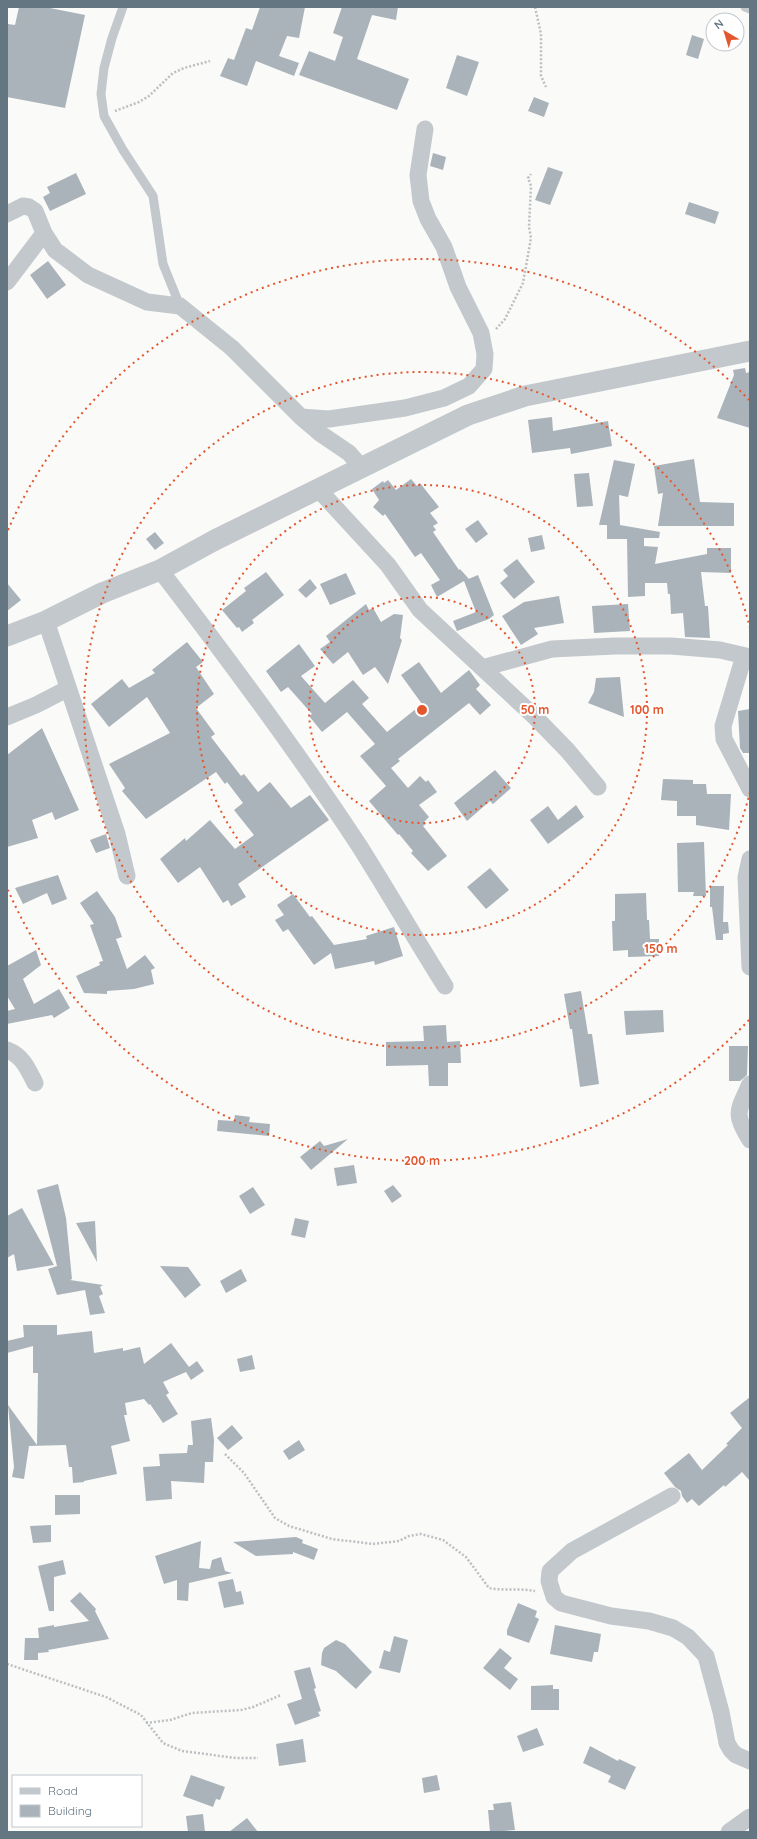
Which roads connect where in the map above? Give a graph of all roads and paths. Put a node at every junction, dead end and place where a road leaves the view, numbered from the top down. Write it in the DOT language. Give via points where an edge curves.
graph roads {
  1 [pos="123,7"];
  2 [pos="534,7"];
  3 [pos="745,7"];
  4 [pos="750,9"];
  5 [pos="210,61"];
  6 [pos="546,87"];
  7 [pos="104,116"];
  8 [pos="425,130"];
  9 [pos="531,174"];
  10 [pos="7,214"];
  11 [pos="44,233"];
  12 [pos="7,282"];
  13 [pos="180,306"];
  14 [pos="484,342"];
  15 [pos="750,351"];
  16 [pos="301,417"];
  17 [pos="362,468"];
  18 [pos="319,490"];
  19 [pos="160,570"];
  20 [pos="46,621"];
  21 [pos="7,636"];
  22 [pos="747,656"];
  23 [pos="482,668"];
  24 [pos="67,689"];
  25 [pos="7,717"];
  26 [pos="598,787"];
  27 [pos="750,789"];
  28 [pos="750,859"];
  29 [pos="127,876"];
  30 [pos="750,967"];
  31 [pos="445,986"];
  32 [pos="7,1050"];
  33 [pos="35,1083"];
  34 [pos="750,1084"];
  35 [pos="750,1140"];
  36 [pos="225,1454"];
  37 [pos="672,1496"];
  38 [pos="553,1594"];
  39 [pos="7,1664"];
  40 [pos="281,1696"];
  41 [pos="146,1723"];
  42 [pos="258,1758"];
  43 [pos="750,1761"];
  44 [pos="750,1817"];
  45 [pos="728,1832"];
  1 -- 7 [label="lane" via="104,68 101,94"];
  2 -- 6 [label="path" via="541,34 541,76"];
  3 -- 4 [label="lane"];
  5 -- 7 [label="path" via="174,73 149,96"];
  7 -- 13 [label="lane" via="153,196 162,264"];
  8 -- 14 [label="street" via="418,175 421,201 444,247 458,287"];
  9 -- 14 [label="path" via="528,178 531,186 531,238 523,283 505,319"];
  10 -- 11 [label="street" via="22,206 29,207 35,211"];
  11 -- 12 [label="street"];
  11 -- 13 [label="street" via="55,250 88,275 147,302"];
  13 -- 16 [label="street" via="232,348"];
  14 -- 16 [label="street" via="485,363 478,379 444,398 405,408 360,415 329,419"];
  15 -- 17 [label="street" via="525,396 468,414"];
  16 -- 17 [label="street" via="349,453"];
  17 -- 18 [label="street"];
  18 -- 19 [label="street" via="215,540"];
  18 -- 23 [label="street" via="388,566 420,610"];
  19 -- 20 [label="street" via="102,593"];
  19 -- 31 [label="street" via="227,657 304,765 360,848"];
  20 -- 21 [label="street"];
  20 -- 24 [label="street"];
  22 -- 23 [label="street" via="720,650 672,646 615,646 552,649"];
  22 -- 27 [label="street" via="723,726 724,739"];
  23 -- 26 [label="street" via="534,716"];
  24 -- 25 [label="street"];
  24 -- 29 [label="street" via="117,834"];
  28 -- 30 [label="street" via="746,877"];
  32 -- 33 [label="street" via="26,1064"];
  34 -- 35 [label="street" via="738,1112 739,1121"];
  36 -- 38 [label="path" via="244,1473 275,1518 289,1526 332,1539 373,1544 400,1541 421,1534 443,1540 466,1557 489,1588 500,1591 527,1589"];
  37 -- 38 [label="street" via="572,1551 550,1571 549,1581"];
  38 -- 43 [label="street" via="561,1603 611,1616 649,1621 673,1628 688,1637 706,1656 730,1750"];
  39 -- 41 [label="path" via="106,1697 140,1716"];
  40 -- 41 [label="path" via="241,1710 192,1713 170,1720"];
  41 -- 42 [label="path" via="163,1743 182,1751 236,1758"];
  44 -- 45 [label="street"];
}
